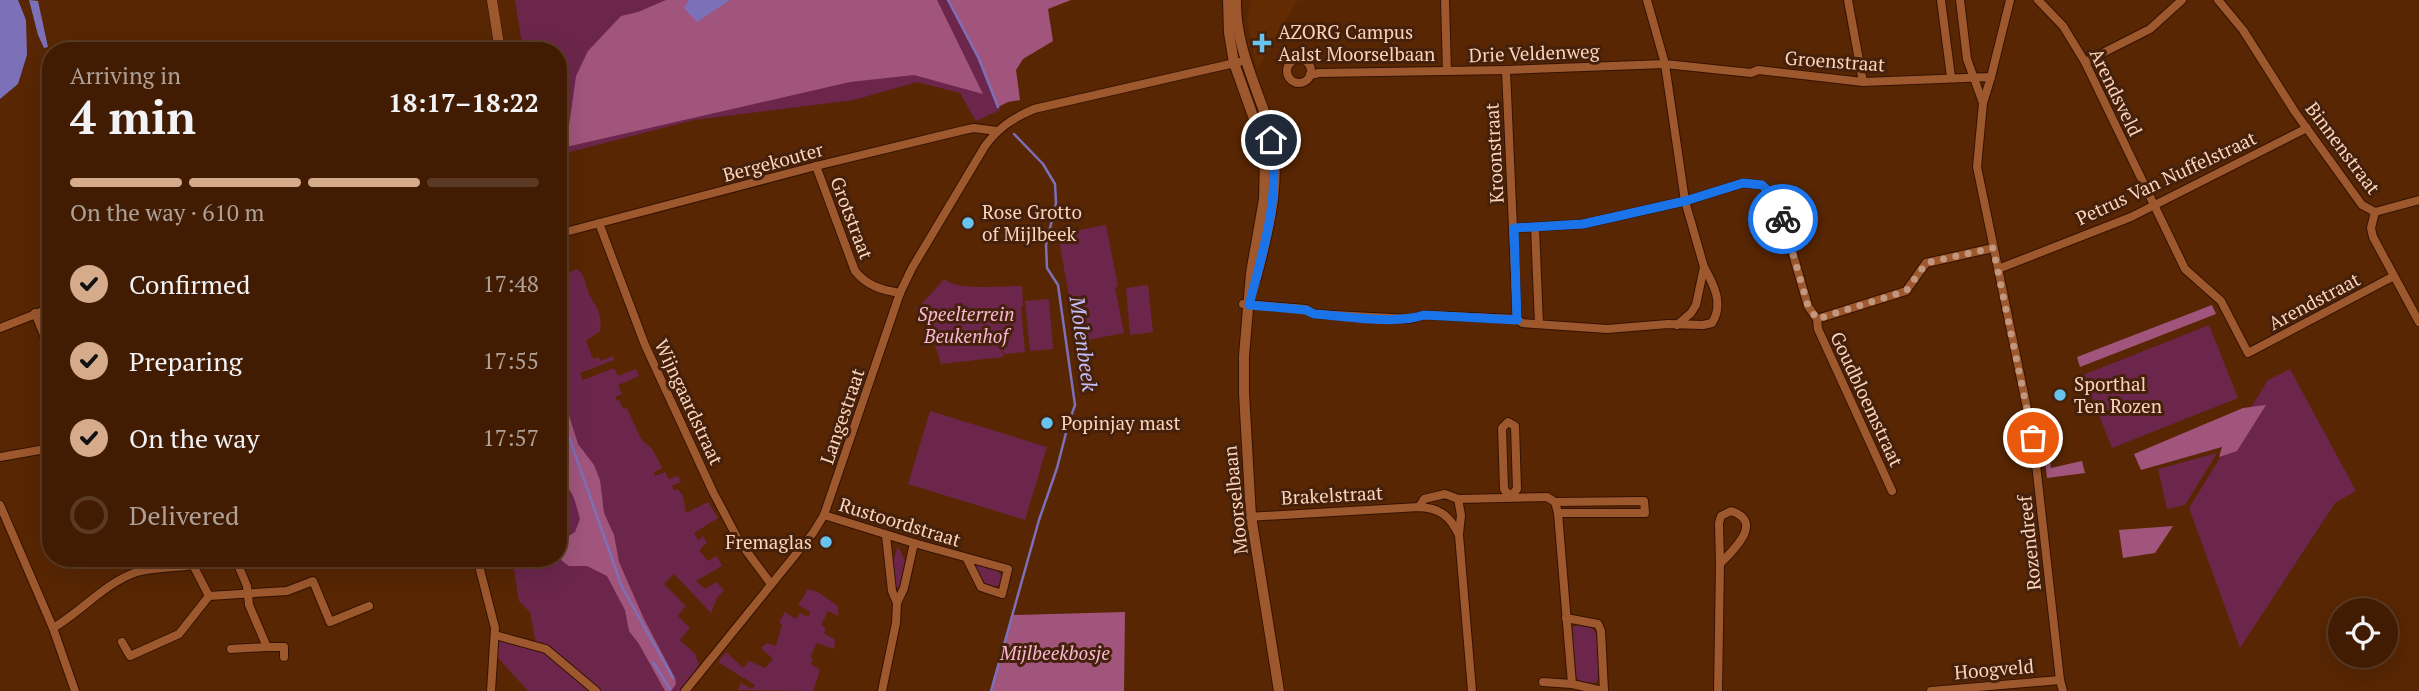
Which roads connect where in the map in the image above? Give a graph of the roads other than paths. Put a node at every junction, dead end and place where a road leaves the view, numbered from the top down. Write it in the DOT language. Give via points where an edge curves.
graph roads {
  1 [pos="492,0"];
  2 [pos="1228,0"];
  3 [pos="1236,0"];
  4 [pos="1444,0"];
  5 [pos="1647,0"];
  6 [pos="1848,0"];
  7 [pos="1941,0"];
  8 [pos="1959,0"];
  9 [pos="2010,0"];
  10 [pos="2038,0"];
  11 [pos="2182,0"];
  12 [pos="2218,0"];
  13 [pos="499,42"];
  14 [pos="1240,62"];
  15 [pos="2085,62"];
  16 [pos="1665,64"];
  17 [pos="1506,70"];
  18 [pos="1447,71"];
  19 [pos="1313,72"];
  20 [pos="1972,77"];
  21 [pos="1991,77"];
  22 [pos="1951,78"];
  23 [pos="1863,82"];
  24 [pos="1983,103"];
  25 [pos="2307,128"];
  26 [pos="997,131"];
  27 [pos="816,166"];
  28 [pos="2419,200"];
  29 [pos="1685,201"];
  30 [pos="2155,205"];
  31 [pos="2375,212"];
  32 [pos="599,223"];
  33 [pos="1535,227"];
  34 [pos="1514,228"];
  35 [pos="567,232"];
  36 [pos="1993,248"];
  37 [pos="1704,267"];
  38 [pos="1998,269"];
  39 [pos="2394,276"];
  40 [pos="900,293"];
  41 [pos="1246,304"];
  42 [pos="42,311"];
  43 [pos="35,313"];
  44 [pos="1817,319"];
  45 [pos="1517,320"];
  46 [pos="2419,322"];
  47 [pos="1539,324"];
  48 [pos="1677,325"];
  49 [pos="0,328"];
  50 [pos="42,330"];
  51 [pos="2248,354"];
  52 [pos="42,450"];
  53 [pos="0,457"];
  54 [pos="1892,491"];
  55 [pos="1510,497"];
  56 [pos="1458,499"];
  57 [pos="1555,502"];
  58 [pos="0,505"];
  59 [pos="1419,507"];
  60 [pos="1558,513"];
  61 [pos="824,514"];
  62 [pos="1249,517"];
  63 [pos="886,535"];
  64 [pos="1459,535"];
  65 [pos="914,544"];
  66 [pos="967,559"];
  67 [pos="1720,564"];
  68 [pos="164,567"];
  69 [pos="195,567"];
  70 [pos="238,567"];
  71 [pos="479,567"];
  72 [pos="771,584"];
  73 [pos="248,593"];
  74 [pos="209,596"];
  75 [pos="897,603"];
  76 [pos="369,606"];
  77 [pos="1566,618"];
  78 [pos="53,628"];
  79 [pos="495,635"];
  80 [pos="122,642"];
  81 [pos="267,647"];
  82 [pos="231,649"];
  83 [pos="284,657"];
  84 [pos="2060,680"];
  85 [pos="1543,682"];
  86 [pos="1572,684"];
  87 [pos="75,691"];
  88 [pos="491,691"];
  89 [pos="596,691"];
  90 [pos="685,691"];
  91 [pos="882,691"];
  92 [pos="1279,691"];
  93 [pos="1472,691"];
  94 [pos="1603,691"];
  95 [pos="1718,691"];
  96 [pos="1931,691"];
  97 [pos="2063,691"];
  1 -- 13 [label="street"];
  2 -- 14 [label="main road, Moorselbaan" via="1229,33"];
  3 -- 14 [label="main road, Moorselbaan"];
  4 -- 18 [label="street"];
  5 -- 16 [label="street"];
  6 -- 23 [label="street"];
  7 -- 22 [label="street"];
  8 -- 20 [label="street, Rozendreef"];
  9 -- 21 [label="street"];
  10 -- 15 [label="street, Arendsveld" via="2063,26"];
  11 -- 15 [label="street" via="2150,29"];
  12 -- 25 [label="street, Binnenstraat"];
  14 -- 26 [label="street" via="1034,110"];
  14 -- 41 [label="main road, Moorselbaan" via="1265,159 1264,199"];
  15 -- 30 [label="street, Arendsveld"];
  16 -- 17 [label="street, Drie Veldenweg"];
  16 -- 23 [label="street, Groenstraat"];
  16 -- 29 [label="street"];
  17 -- 18 [label="street, Drie Veldenweg"];
  17 -- 34 [label="street, Kroonstraat"];
  18 -- 19 [label="street, Drie Veldenweg"];
  20 -- 21 [label="street, Groenstraat"];
  20 -- 22 [label="street, Groenstraat"];
  20 -- 24 [label="street, Rozendreef"];
  21 -- 24 [label="street, Rozendreef"];
  22 -- 23 [label="street, Groenstraat"];
  24 -- 36 [label="street, Rozendreef" via="1977,167"];
  25 -- 30 [label="street, Petrus Van Nuffelstraat"];
  25 -- 31 [label="street, Binnenstraat" via="2362,205"];
  26 -- 27 [label="street, Bergekouter" via="974,128"];
  26 -- 40 [label="street, Langestraat"];
  27 -- 32 [label="street, Bergekouter"];
  27 -- 40 [label="street, Grotstraat" via="855,271 863,281"];
  28 -- 31 [label="street"];
  29 -- 33 [label="street, Goudbloemstraat" via="1583,224"];
  29 -- 37 [label="street"];
  29 -- 44 [label="street, Goudbloemstraat" via="1743,183 1762,185 1777,199 1808,306"];
  30 -- 38 [label="street, Petrus Van Nuffelstraat"];
  30 -- 51 [label="street, Arendsveld" via="2185,270 2221,300"];
  31 -- 39 [label="street, Binnenstraat" via="2373,237"];
  32 -- 35 [label="street, Bergekouter"];
  32 -- 72 [label="street, Wijngaardstraat" via="645,345 713,492 739,541"];
  33 -- 34 [label="street, Goudbloemstraat"];
  33 -- 47 [label="street"];
  34 -- 45 [label="street, Kroonstraat"];
  36 -- 38 [label="street, Rozendreef"];
  36 -- 44 [label="street, Goudbloemstraat" via="1926,263 1906,291"];
  37 -- 48 [label="street" via="1696,305"];
  37 -- 48 [label="street" via="1718,300 1715,318 1703,325"];
  38 -- 84 [label="street, Rozendreef" via="2033,438"];
  39 -- 46 [label="street, Binnenstraat"];
  39 -- 51 [label="street, Arendstraat"];
  40 -- 61 [label="street, Langestraat"];
  41 -- 45 [label="street" via="1314,314"];
  41 -- 62 [label="main road, Moorselbaan"];
  42 -- 43 [label="street"];
  43 -- 49 [label="street"];
  43 -- 50 [label="street"];
  44 -- 54 [label="street, Goudbloemstraat"];
  45 -- 47 [label="street"];
  47 -- 48 [label="street" via="1607,329"];
  52 -- 53 [label="street"];
  55 -- 55 [label="street" via="1517,489 1515,426 1508,422 1502,428 1504,489"];
  55 -- 56 [label="street, Brakelstraat"];
  55 -- 57 [label="street, Brakelstraat" via="1547,497"];
  56 -- 59 [label="street, Brakelstraat" via="1433,495"];
  56 -- 64 [label="street"];
  57 -- 60 [label="street"];
  57 -- 60 [label="street, Brakelstraat" via="1644,501 1645,513"];
  58 -- 78 [label="street"];
  59 -- 62 [label="street, Brakelstraat"];
  59 -- 64 [label="street, Brakelstraat" via="1446,514"];
  60 -- 77 [label="street"];
  61 -- 63 [label="street, Rustoordstraat"];
  61 -- 72 [label="street, Langestraat"];
  62 -- 92 [label="main road, Moorselbaan"];
  63 -- 65 [label="street, Rustoordstraat"];
  63 -- 75 [label="street" via="891,591"];
  64 -- 93 [label="street"];
  65 -- 66 [label="street, Rustoordstraat"];
  65 -- 75 [label="street"];
  66 -- 66 [label="street, Rustoordstraat" via="1008,569 1002,594 981,587"];
  67 -- 67 [label="street" via="1719,523 1721,516 1731,511 1745,522 1743,538"];
  67 -- 95 [label="street"];
  68 -- 78 [label="street" via="136,572"];
  69 -- 74 [label="street"];
  70 -- 73 [label="street"];
  71 -- 79 [label="street"];
  72 -- 90 [label="street, Langestraat"];
  73 -- 74 [label="street"];
  73 -- 76 [label="street" via="287,591 313,581 330,622"];
  73 -- 81 [label="street"];
  74 -- 80 [label="street" via="179,634 130,656"];
  75 -- 91 [label="street"];
  77 -- 86 [label="street"];
  77 -- 94 [label="street" via="1598,624"];
  78 -- 87 [label="street"];
  79 -- 88 [label="street"];
  79 -- 89 [label="street" via="546,649"];
  81 -- 82 [label="street"];
  81 -- 83 [label="street" via="284,647"];
  84 -- 96 [label="street, Hoogveld"];
  84 -- 97 [label="street, Rozendreef"];
  85 -- 86 [label="street"];
  86 -- 94 [label="street"];
}
